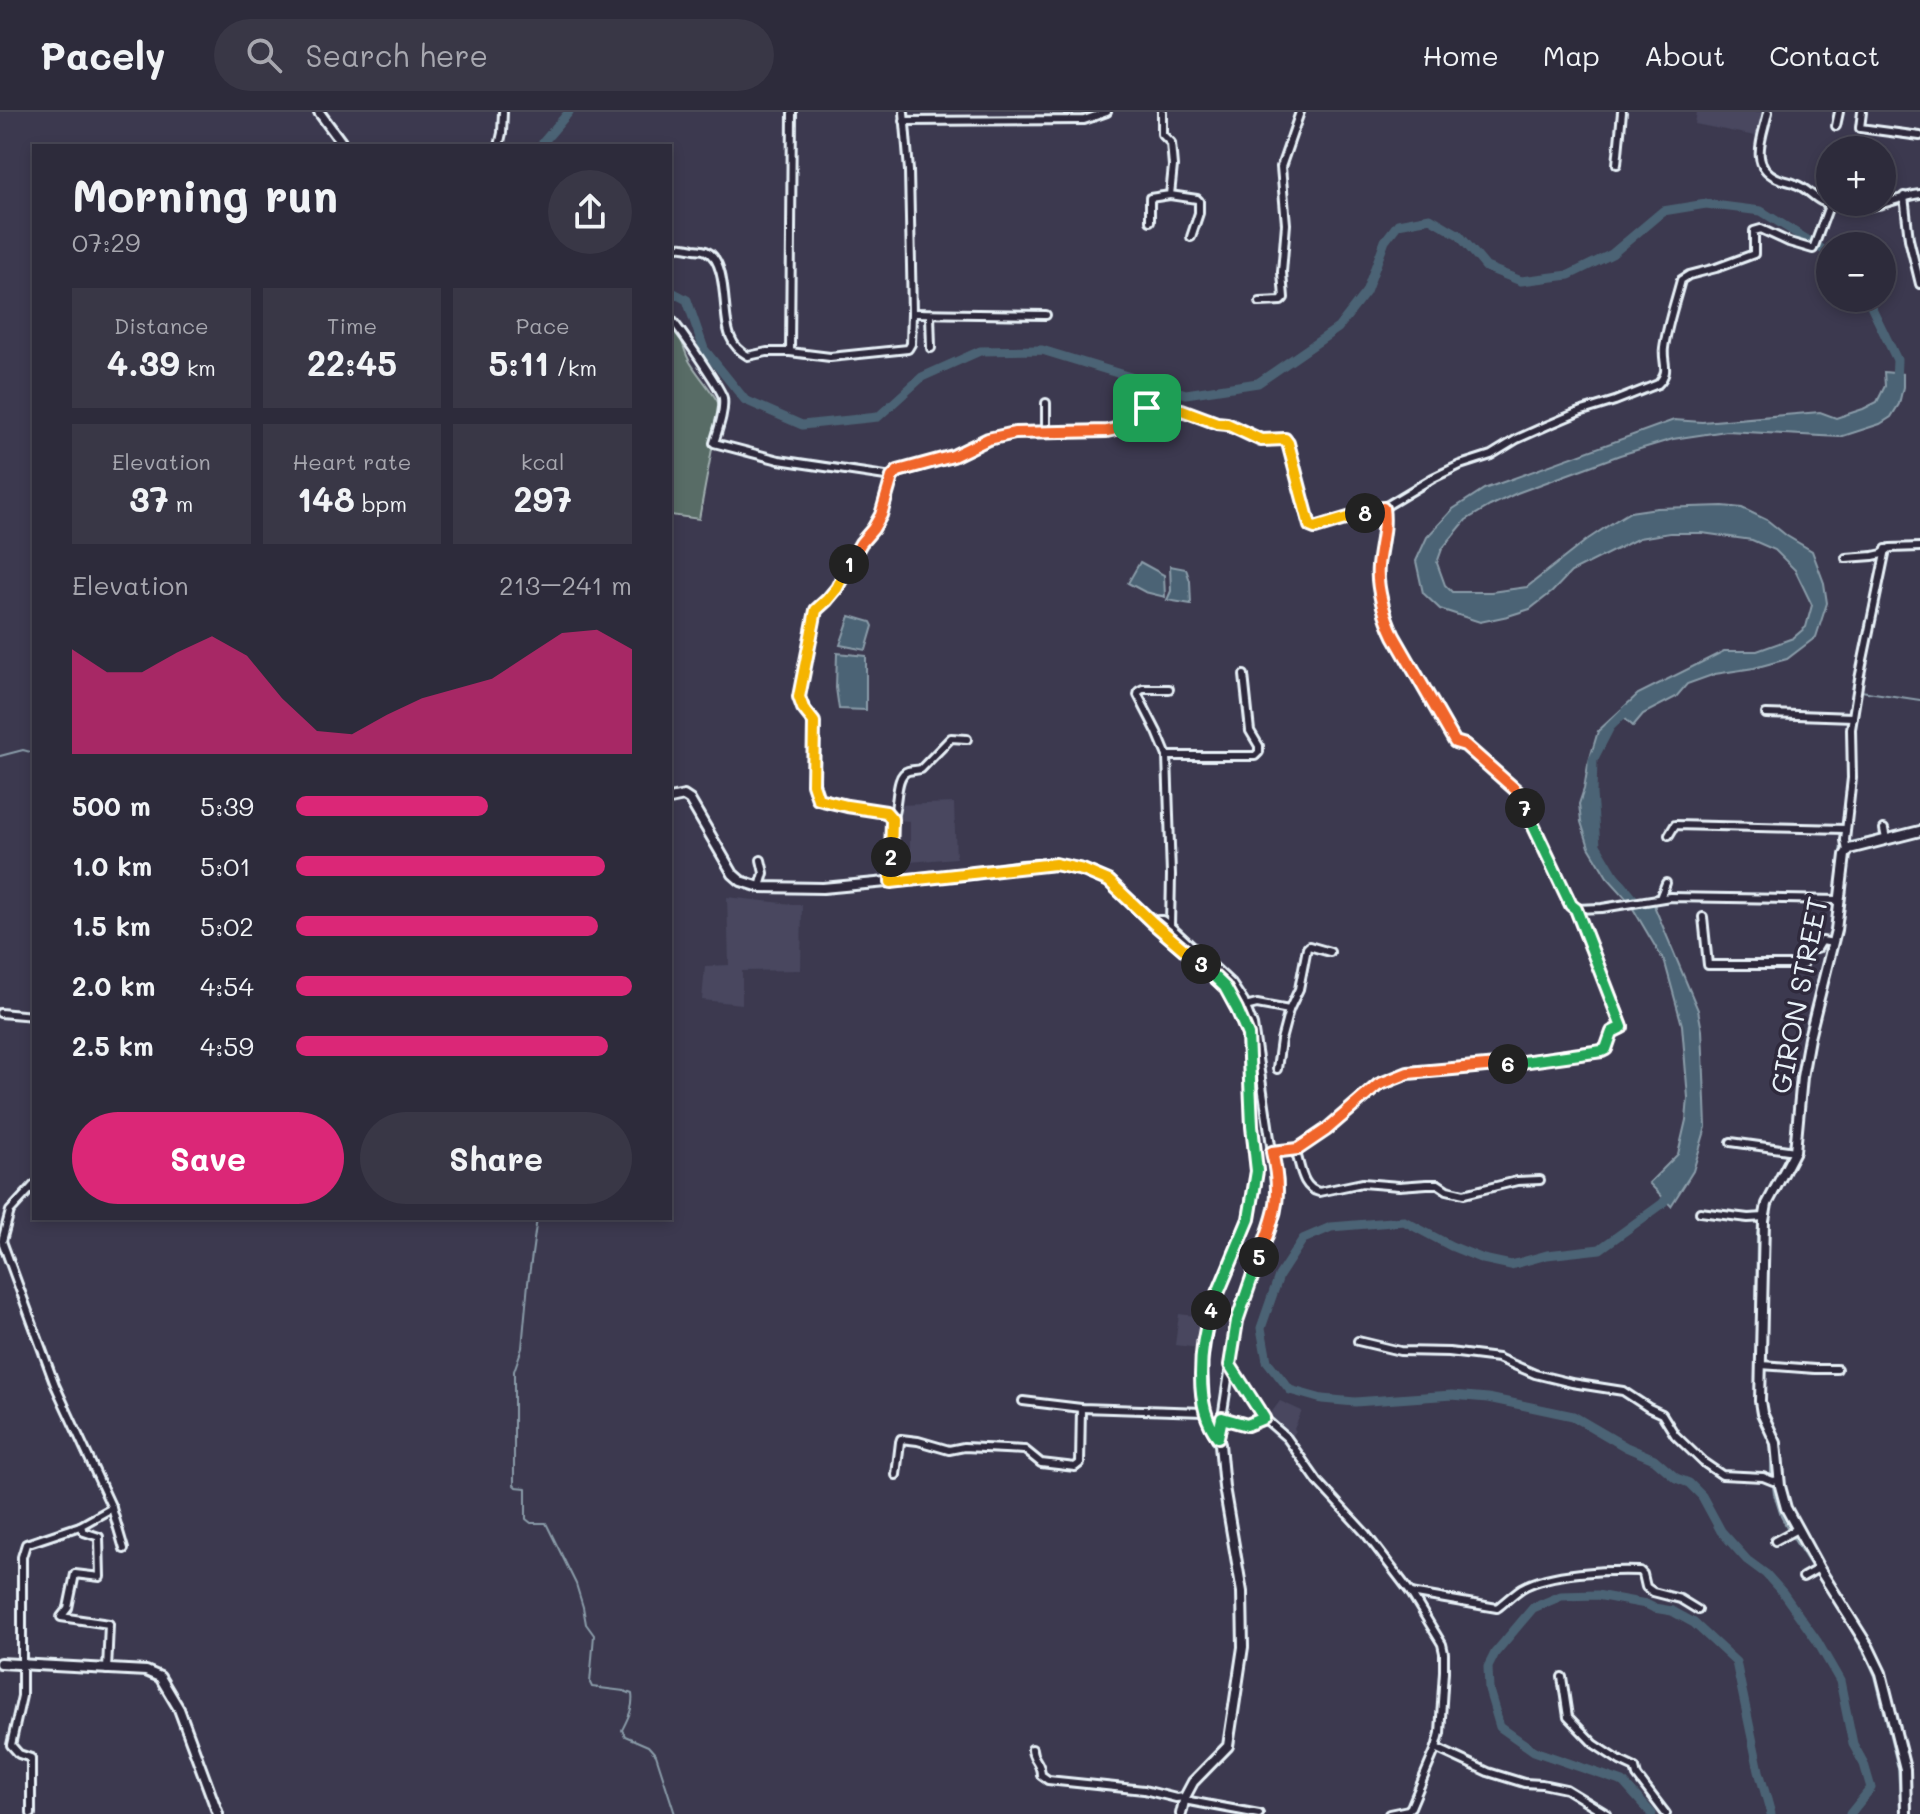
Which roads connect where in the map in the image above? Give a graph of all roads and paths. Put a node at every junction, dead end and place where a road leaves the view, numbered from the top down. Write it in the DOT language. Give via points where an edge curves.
graph roads {
  1 [pos="319,112"];
  2 [pos="503,112"];
  3 [pos="792,112"];
  4 [pos="904,112"];
  5 [pos="1107,112"];
  6 [pos="1162,112"];
  7 [pos="1300,112"];
  8 [pos="1622,112"];
  9 [pos="1768,112"];
  10 [pos="1839,112"];
  11 [pos="1862,112"];
  12 [pos="904,121"];
  13 [pos="1836,126"];
  14 [pos="1920,136"];
  15 [pos="343,144"];
  16 [pos="499,144"];
  17 [pos="1617,164"];
  18 [pos="1920,194"];
  19 [pos="1170,195"];
  20 [pos="1904,196"];
  21 [pos="1816,197"];
  22 [pos="1896,199"];
  23 [pos="1826,216"];
  24 [pos="1150,221"];
  25 [pos="1191,237"];
  26 [pos="672,248"];
  27 [pos="1920,284"];
  28 [pos="1260,302"];
  29 [pos="912,313"];
  30 [pos="930,314"];
  31 [pos="1046,315"];
  32 [pos="672,320"];
  33 [pos="931,348"];
  34 [pos="790,352"];
  35 [pos="1046,403"];
  36 [pos="1046,432"];
  37 [pos="892,477"];
  38 [pos="1383,508"];
  39 [pos="1920,547"];
  40 [pos="1886,549"];
  41 [pos="1846,558"];
  42 [pos="1244,675"];
  43 [pos="1169,689"];
  44 [pos="1766,714"];
  45 [pos="1853,717"];
  46 [pos="967,739"];
  47 [pos="1167,756"];
  48 [pos="672,799"];
  49 [pos="892,819"];
  50 [pos="1846,829"];
  51 [pos="1920,831"];
  52 [pos="1669,835"];
  53 [pos="1846,846"];
  54 [pos="761,860"];
  55 [pos="891,882"];
  56 [pos="1666,883"];
  57 [pos="760,887"];
  58 [pos="1657,898"];
  59 [pos="1837,900"];
  60 [pos="1576,909"];
  61 [pos="1703,917"];
  62 [pos="1153,923"];
  63 [pos="1170,926"];
  64 [pos="1831,942"];
  65 [pos="1330,952"];
  66 [pos="1819,954"];
  67 [pos="1828,957"];
  68 [pos="1242,1008"];
  69 [pos="1289,1010"];
  70 [pos="0,1013"];
  71 [pos="32,1016"];
  72 [pos="1277,1069"];
  73 [pos="1269,1124"];
  74 [pos="1252,1126"];
  75 [pos="1731,1142"];
  76 [pos="1793,1146"];
  77 [pos="1298,1149"];
  78 [pos="1272,1152"];
  79 [pos="1540,1180"];
  80 [pos="32,1187"];
  81 [pos="1700,1212"];
  82 [pos="1762,1217"];
  83 [pos="1358,1341"];
  84 [pos="1230,1365"];
  85 [pos="1761,1365"];
  86 [pos="1837,1369"];
  87 [pos="1023,1401"];
  88 [pos="1081,1408"];
  89 [pos="1204,1412"];
  90 [pos="1222,1418"];
  91 [pos="1264,1418"];
  92 [pos="1218,1437"];
  93 [pos="896,1475"];
  94 [pos="1776,1480"];
  95 [pos="112,1508"];
  96 [pos="80,1526"];
  97 [pos="1796,1535"];
  98 [pos="1775,1541"];
  99 [pos="124,1549"];
  100 [pos="1817,1569"];
  101 [pos="1803,1577"];
  102 [pos="1411,1593"];
  103 [pos="1698,1610"];
  104 [pos="1855,1626"];
  105 [pos="1846,1631"];
  106 [pos="0,1663"];
  107 [pos="23,1665"];
  108 [pos="107,1670"];
  109 [pos="1562,1677"];
  110 [pos="1436,1748"];
  111 [pos="1032,1749"];
  112 [pos="1185,1799"];
  113 [pos="31,1814"];
  114 [pos="218,1814"];
  115 [pos="1181,1814"];
  116 [pos="1259,1814"];
  117 [pos="1389,1814"];
  118 [pos="1607,1814"];
  119 [pos="1666,1814"];
  120 [pos="1906,1814"];
  1 -- 15 [label="street"];
  2 -- 16 [label="street"];
  3 -- 34 [label="street"];
  4 -- 12 [label="street"];
  5 -- 12 [label="street" via="1084,120"];
  6 -- 19 [label="street" via="1162,134 1171,143"];
  7 -- 28 [label="street" via="1281,167 1284,298"];
  8 -- 17 [label="street"];
  9 -- 21 [label="street" via="1758,149 1761,166"];
  10 -- 13 [label="street"];
  11 -- 14 [label="street" via="1860,128"];
  12 -- 29 [label="street"];
  18 -- 20 [label="street"];
  19 -- 24 [label="street" via="1151,196"];
  19 -- 25 [label="street" via="1199,201"];
  20 -- 22 [label="street"];
  20 -- 27 [label="street"];
  23 -- 38 [label="street" via="1813,249 1761,229 1754,231 1754,254 1681,280 1663,353 1666,367 1658,384 1536,430 1433,478"];
  26 -- 34 [label="street" via="707,251 717,263 730,338 739,350 748,356"];
  29 -- 30 [label="street"];
  29 -- 34 [label="street" via="906,350 830,357"];
  30 -- 31 [label="street"];
  30 -- 33 [label="street"];
  32 -- 37 [label="street" via="724,401 714,443 779,460"];
  35 -- 36 [label="street"];
  36 -- 37 [label="street" via="988,439"];
  36 -- 38 [label="street" via="1107,431 1130,424 1147,408 1182,410 1261,440 1285,439 1310,526"];
  37 -- 49 [label="street" via="873,529 837,588 816,610 799,697 814,722 813,784 818,799 886,812"];
  38 -- 60 [label="street" via="1377,571 1394,636 1455,742 1517,791"];
  39 -- 40 [label="street"];
  40 -- 41 [label="street"];
  40 -- 45 [label="street"];
  42 -- 47 [label="street" via="1250,731 1259,752"];
  43 -- 47 [label="street" via="1143,689 1138,695"];
  44 -- 45 [label="street"];
  45 -- 50 [label="street"];
  46 -- 49 [label="street" via="951,738 921,769 903,773"];
  47 -- 63 [label="street"];
  48 -- 57 [label="street" via="690,800 733,874"];
  49 -- 55 [label="street"];
  50 -- 52 [label="street" via="1675,825"];
  50 -- 53 [label="street"];
  51 -- 53 [label="street"];
  53 -- 59 [label="street, GIRON STREET"];
  54 -- 57 [label="street"];
  55 -- 57 [label="street"];
  55 -- 62 [label="street" via="1055,864 1109,881"];
  56 -- 58 [label="street"];
  58 -- 59 [label="street"];
  58 -- 60 [label="street"];
  59 -- 64 [label="street, GIRON STREET"];
  60 -- 77 [label="street" via="1622,1024 1610,1035 1606,1049 1408,1073 1378,1085"];
  61 -- 64 [label="street" via="1708,965 1803,965 1805,949"];
  62 -- 63 [label="street" via="1162,920"];
  62 -- 68 [label="street"];
  63 -- 68 [label="street" via="1232,984"];
  64 -- 67 [label="street, GIRON STREET"];
  65 -- 69 [label="street" via="1307,946"];
  66 -- 67 [label="street"];
  67 -- 76 [label="street, GIRON STREET" via="1805,1037"];
  68 -- 69 [label="street" via="1257,1004"];
  68 -- 73 [label="street" via="1253,1025"];
  68 -- 74 [label="street"];
  69 -- 72 [label="street"];
  70 -- 71 [label="street"];
  73 -- 74 [label="street"];
  73 -- 78 [label="street"];
  74 -- 89 [label="street" via="1257,1171 1253,1200 1208,1322 1202,1362"];
  75 -- 76 [label="street"];
  76 -- 82 [label="street, GIRON STREET"];
  77 -- 78 [label="street"];
  77 -- 79 [label="street" via="1306,1184 1319,1192 1362,1183 1438,1184 1464,1194"];
  78 -- 84 [label="street" via="1278,1181 1276,1212 1237,1321"];
  80 -- 95 [label="street" via="10,1211 2,1241 55,1385"];
  81 -- 82 [label="street"];
  82 -- 85 [label="street, GIRON STREET"];
  83 -- 94 [label="street" via="1400,1351 1498,1358 1535,1374 1623,1391 1662,1414 1675,1435 1722,1475"];
  84 -- 90 [label="street"];
  84 -- 91 [label="street"];
  85 -- 86 [label="street"];
  85 -- 94 [label="street, GIRON STREET" via="1757,1399 1776,1443"];
  87 -- 88 [label="street"];
  88 -- 89 [label="street"];
  88 -- 93 [label="street" via="1080,1463 1075,1467 1041,1463 1025,1450 949,1450 901,1439"];
  89 -- 92 [label="street"];
  90 -- 91 [label="street" via="1247,1425"];
  90 -- 92 [label="street"];
  91 -- 102 [label="street" via="1287,1438"];
  92 -- 112 [label="street" via="1242,1592 1243,1647 1228,1746 1193,1782"];
  94 -- 97 [label="street, GIRON STREET"];
  95 -- 96 [label="street"];
  95 -- 99 [label="street"];
  96 -- 107 [label="street" via="26,1544"];
  96 -- 108 [label="street" via="99,1537 100,1577 75,1574 61,1617 109,1624"];
  97 -- 98 [label="street"];
  97 -- 100 [label="street, GIRON STREET"];
  100 -- 101 [label="street"];
  100 -- 104 [label="street, GIRON STREET"];
  102 -- 103 [label="street" via="1497,1608 1545,1579 1640,1571 1653,1592"];
  102 -- 110 [label="street" via="1444,1653"];
  104 -- 105 [label="street"];
  104 -- 120 [label="street, GIRON STREET" via="1875,1660 1905,1769"];
  106 -- 107 [label="street"];
  107 -- 108 [label="street"];
  107 -- 113 [label="street" via="11,1745 31,1758"];
  108 -- 114 [label="street" via="146,1671 160,1677 179,1709"];
  109 -- 119 [label="street" via="1568,1717 1594,1744 1635,1768"];
  110 -- 117 [label="street" via="1411,1807"];
  110 -- 118 [label="street" via="1488,1772 1566,1789"];
  111 -- 112 [label="street" via="1048,1780"];
  112 -- 115 [label="street"];
  112 -- 116 [label="street"];
}
